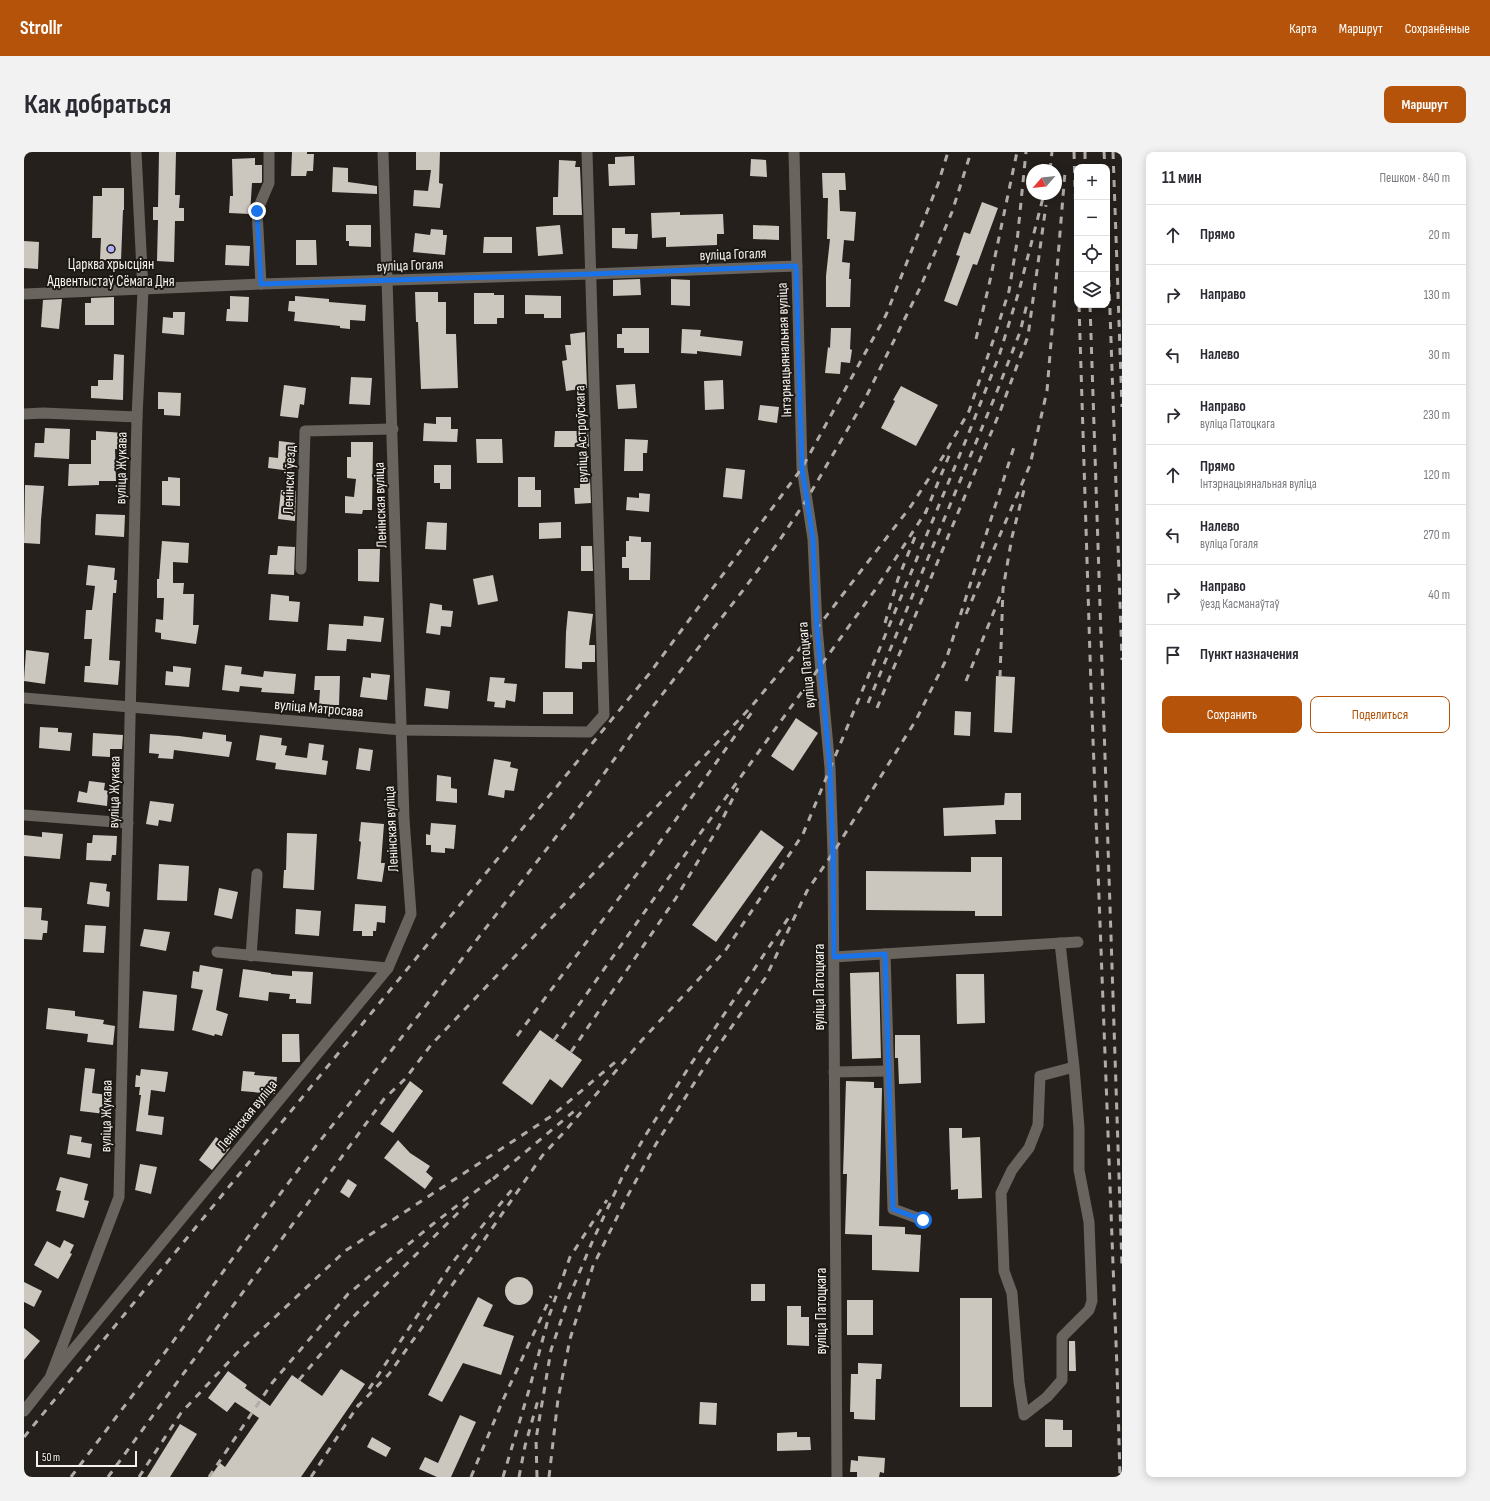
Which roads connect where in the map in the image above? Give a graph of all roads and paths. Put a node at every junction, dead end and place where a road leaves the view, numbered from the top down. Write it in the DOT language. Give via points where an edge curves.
graph roads {
  1 [pos="136,152"];
  2 [pos="269,152"];
  3 [pos="383,152"];
  4 [pos="587,152"];
  5 [pos="794,152"];
  6 [pos="796,266"];
  7 [pos="591,274"];
  8 [pos="387,281"];
  9 [pos="261,284"];
  10 [pos="144,290"];
  11 [pos="24,294"];
  12 [pos="24,414"];
  13 [pos="137,417"];
  14 [pos="393,429"];
  15 [pos="807,499"];
  16 [pos="301,569"];
  17 [pos="24,698"];
  18 [pos="131,708"];
  19 [pos="604,715"];
  20 [pos="402,730"];
  21 [pos="24,815"];
  22 [pos="128,823"];
  23 [pos="257,874"];
  24 [pos="1078,942"];
  25 [pos="1060,943"];
  26 [pos="218,952"];
  27 [pos="885,954"];
  28 [pos="251,956"];
  29 [pos="834,957"];
  30 [pos="388,968"];
  31 [pos="1074,1067"];
  32 [pos="888,1071"];
  33 [pos="834,1072"];
  34 [pos="923,1220"];
  35 [pos="50,1378"];
  36 [pos="24,1411"];
  37 [pos="837,1477"];
  1 -- 10 [label="street, вуліца Жукава"];
  2 -- 9 [label="street" via="269,183 257,211"];
  3 -- 8 [label="street, Ленінская вуліца"];
  4 -- 7 [label="street, вуліца Астроўскага"];
  5 -- 6 [label="street, Інтэрнацыянальная вуліца"];
  6 -- 7 [label="street, вуліца Гогаля"];
  6 -- 15 [label="street, Інтэрнацыянальная вуліца" via="802,468"];
  7 -- 8 [label="street, вуліца Гогаля"];
  7 -- 19 [label="street, вуліца Астроўскага"];
  8 -- 9 [label="street, вуліца Гогаля"];
  8 -- 14 [label="street, Ленінская вуліца"];
  9 -- 10 [label="street, вуліца Гогаля"];
  10 -- 11 [label="street, вуліца Гогаля"];
  10 -- 13 [label="street, вуліца Жукава"];
  12 -- 13 [label="street"];
  13 -- 18 [label="street, вуліца Жукава"];
  14 -- 16 [label="street, Ленінскі ўезд" via="305,431"];
  14 -- 20 [label="street, Ленінская вуліца"];
  15 -- 29 [label="street, вуліца Патоцкага" via="813,539 817,628 830,768"];
  17 -- 18 [label="street, вуліца Матросава"];
  18 -- 20 [label="street, вуліца Матросава"];
  18 -- 22 [label="street, вуліца Жукава"];
  19 -- 20 [label="street, вуліца Матросава" via="589,732"];
  20 -- 30 [label="street, Ленінская вуліца" via="404,819 411,914"];
  21 -- 22 [label="street"];
  22 -- 35 [label="street, вуліца Жукава" via="119,1197"];
  23 -- 28 [label="street"];
  24 -- 25 [label="street"];
  25 -- 27 [label="street"];
  25 -- 31 [label="street"];
  26 -- 28 [label="street"];
  27 -- 29 [label="street"];
  27 -- 32 [label="street"];
  28 -- 30 [label="street"];
  29 -- 33 [label="street, вуліца Патоцкага"];
  30 -- 35 [label="street, Ленінская вуліца"];
  31 -- 31 [label="street" via="1079,1128 1079,1170 1089,1222 1092,1301 1089,1310 1062,1336 1062,1380 1047,1397 1024,1415 1012,1293 1004,1271 1001,1193 1012,1170 1029,1148 1038,1125 1040,1076"];
  32 -- 33 [label="street"];
  32 -- 34 [label="street" via="893,1209"];
  33 -- 37 [label="street, вуліца Патоцкага"];
  35 -- 36 [label="street, вуліца Жукава"];
}
